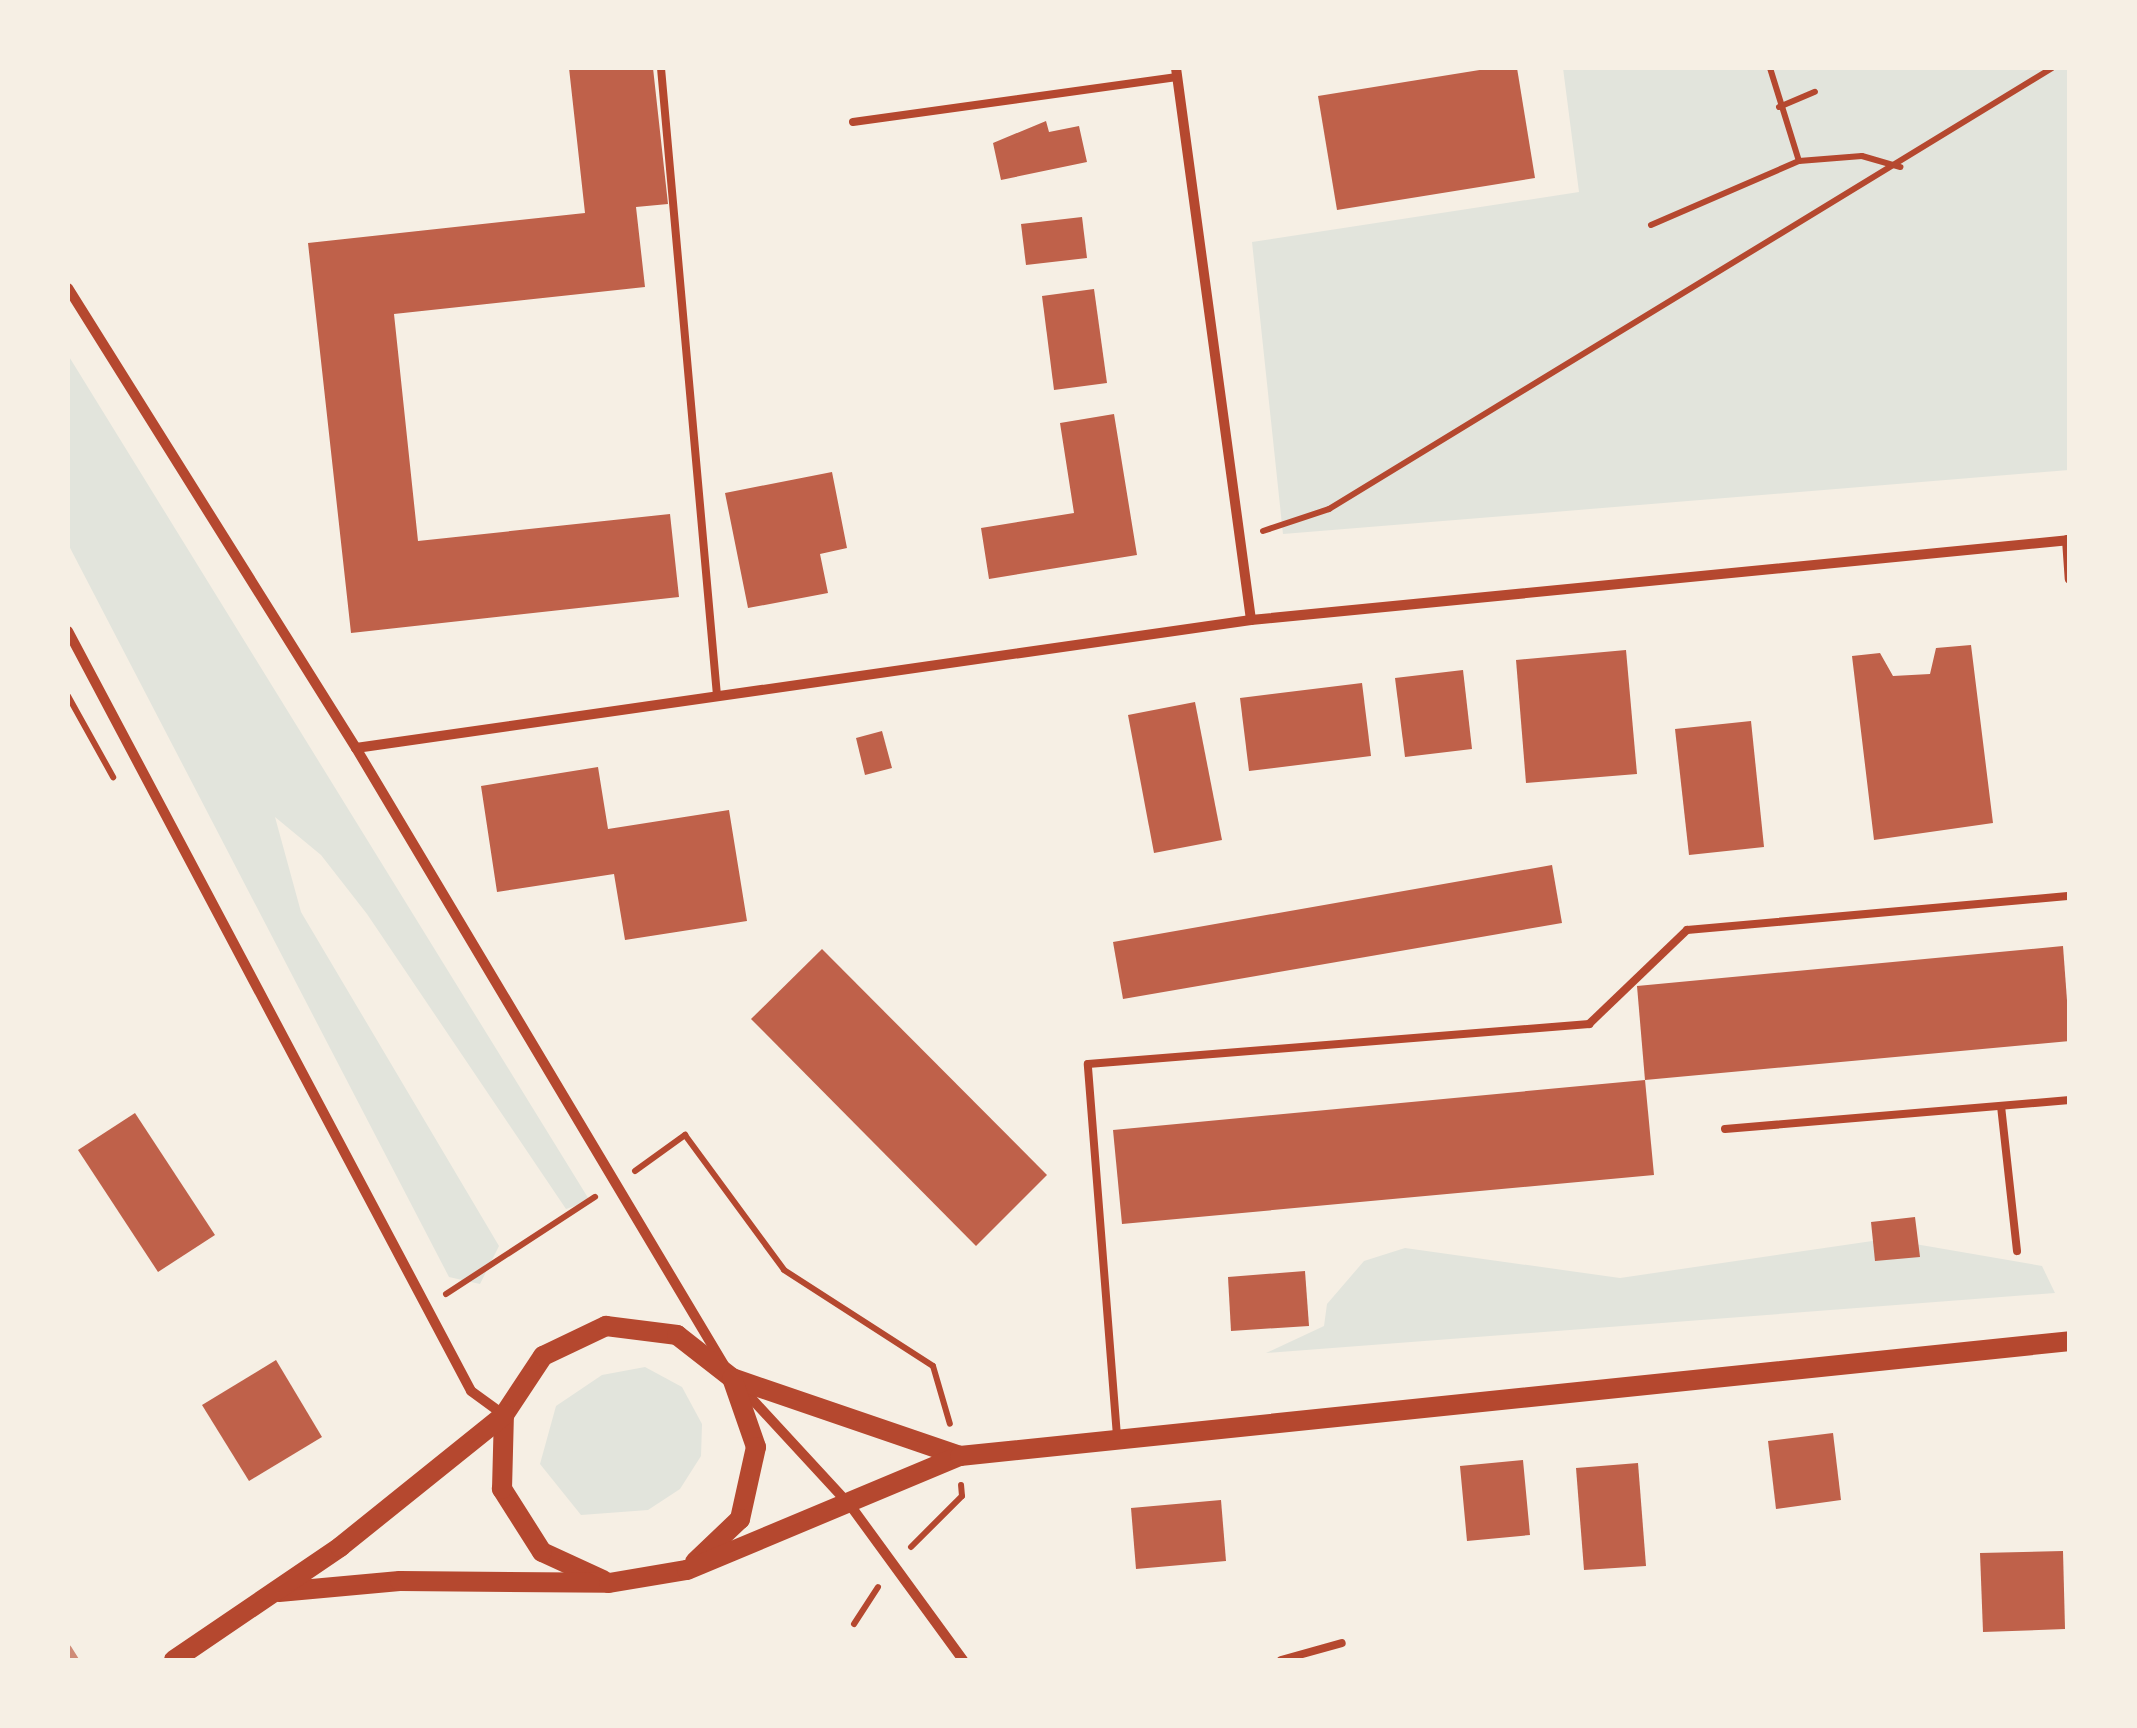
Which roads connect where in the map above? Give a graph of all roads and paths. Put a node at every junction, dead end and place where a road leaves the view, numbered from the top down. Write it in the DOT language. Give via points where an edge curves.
graph roads {
  1 [pos="662,68"];
  2 [pos="1770,68"];
  3 [pos="2052,68"];
  4 [pos="1176,72"];
  5 [pos="1815,92"];
  6 [pos="1779,107"];
  7 [pos="853,122"];
  8 [pos="1799,161"];
  9 [pos="1901,167"];
  10 [pos="1650,224"];
  11 [pos="68,288"];
  12 [pos="2068,540"];
  13 [pos="1241,546"];
  14 [pos="2070,579"];
  15 [pos="1251,620"];
  16 [pos="68,632"];
  17 [pos="717,696"];
  18 [pos="356,748"];
  19 [pos="2070,896"];
  20 [pos="2070,1100"];
  21 [pos="2002,1106"];
  22 [pos="1725,1129"];
  23 [pos="616,1184"];
  24 [pos="2017,1250"];
  25 [pos="427,1306"];
  26 [pos="2070,1340"];
  27 [pos="732,1378"];
  28 [pos="504,1415"];
  29 [pos="1117,1436"];
  30 [pos="960,1456"];
  31 [pos="850,1505"];
  32 [pos="893,1564"];
  33 [pos="687,1570"];
  34 [pos="609,1582"];
  35 [pos="278,1592"];
  36 [pos="854,1624"];
  37 [pos="1342,1643"];
  38 [pos="174,1660"];
  39 [pos="962,1660"];
  40 [pos="1281,1660"];
  1 -- 17 [label="lane"];
  2 -- 6 [label="path"];
  3 -- 9 [label="path"];
  4 -- 7 [label="lane"];
  4 -- 13 [label="street"];
  5 -- 6 [label="path"];
  6 -- 8 [label="path"];
  8 -- 9 [label="path" via="1862,156"];
  8 -- 10 [label="path"];
  9 -- 13 [label="path" via="1329,509 1282,518"];
  11 -- 18 [label="street"];
  12 -- 14 [label="street"];
  12 -- 15 [label="street"];
  13 -- 15 [label="street"];
  15 -- 17 [label="street"];
  16 -- 25 [label="street"];
  17 -- 18 [label="street"];
  18 -- 23 [label="street"];
  19 -- 29 [label="lane" via="1687,930 1588,1024 1088,1064"];
  20 -- 21 [label="lane"];
  21 -- 22 [label="lane"];
  21 -- 24 [label="lane"];
  23 -- 25 [label="path"];
  23 -- 27 [label="street"];
  23 -- 30 [label="path" via="685,1135 784,1270 933,1366"];
  25 -- 28 [label="street" via="472,1391"];
  26 -- 29 [label="main road"];
  27 -- 28 [label="main road" via="676,1334 606,1326 543,1356"];
  27 -- 30 [label="main road"];
  27 -- 31 [label="street"];
  27 -- 33 [label="main road" via="756,1447 740,1519"];
  28 -- 34 [label="main road" via="502,1489 542,1552"];
  28 -- 35 [label="main road"];
  29 -- 30 [label="main road"];
  30 -- 31 [label="main road"];
  30 -- 32 [label="path" via="962,1496"];
  31 -- 32 [label="street"];
  31 -- 33 [label="main road"];
  32 -- 36 [label="path"];
  32 -- 39 [label="street"];
  33 -- 34 [label="main road"];
  34 -- 35 [label="main road" via="400,1581"];
  35 -- 38 [label="main road"];
  37 -- 40 [label="lane"];
}
